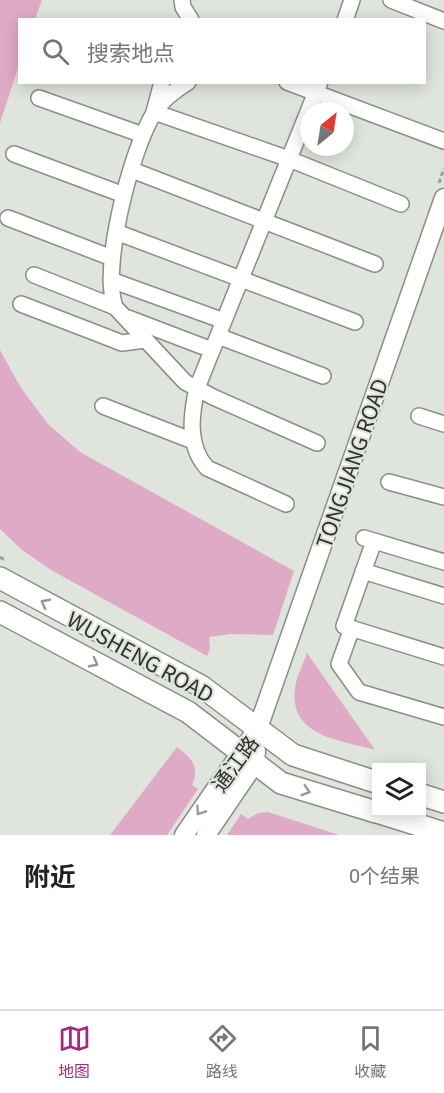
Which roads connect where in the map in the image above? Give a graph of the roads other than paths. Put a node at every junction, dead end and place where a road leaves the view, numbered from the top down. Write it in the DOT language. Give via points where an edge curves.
graph roads {
  1 [pos="352,0"];
  2 [pos="391,0"];
  3 [pos="346,18"];
  4 [pos="444,21"];
  5 [pos="161,84"];
  6 [pos="185,84"];
  7 [pos="297,84"];
  8 [pos="318,88"];
  9 [pos="39,98"];
  10 [pos="154,112"];
  11 [pos="143,135"];
  12 [pos="444,141"];
  13 [pos="14,154"];
  14 [pos="289,159"];
  15 [pos="132,170"];
  16 [pos="124,195"];
  17 [pos="444,198"];
  18 [pos="401,204"];
  19 [pos="8,218"];
  20 [pos="264,221"];
  21 [pos="116,232"];
  22 [pos="112,258"];
  23 [pos="375,264"];
  24 [pos="34,275"];
  25 [pos="241,279"];
  26 [pos="111,280"];
  27 [pos="21,304"];
  28 [pos="119,311"];
  29 [pos="224,321"];
  30 [pos="355,322"];
  31 [pos="145,340"];
  32 [pos="215,343"];
  33 [pos="323,376"];
  34 [pos="197,388"];
  35 [pos="104,406"];
  36 [pos="419,416"];
  37 [pos="444,424"];
  38 [pos="193,441"];
  39 [pos="317,443"];
  40 [pos="389,482"];
  41 [pos="444,497"];
  42 [pos="286,504"];
  43 [pos="444,562"];
  44 [pos="363,571"];
  45 [pos="0,578"];
  46 [pos="444,596"];
  47 [pos="0,612"];
  48 [pos="352,628"];
  49 [pos="444,657"];
  50 [pos="444,717"];
  51 [pos="258,728"];
  52 [pos="248,757"];
  53 [pos="372,781"];
  54 [pos="426,796"];
  55 [pos="444,802"];
  56 [pos="372,810"];
  57 [pos="393,817"];
  58 [pos="444,833"];
  59 [pos="184,835"];
  60 [pos="206,835"];
  1 -- 3 [label="street"];
  2 -- 4 [label="street"];
  5 -- 10 [label="street"];
  6 -- 10 [label="street"];
  7 -- 8 [label="street"];
  8 -- 12 [label="street"];
  8 -- 14 [label="street"];
  9 -- 11 [label="street"];
  10 -- 11 [label="street"];
  10 -- 14 [label="street"];
  11 -- 15 [label="street"];
  13 -- 16 [label="street"];
  14 -- 18 [label="street"];
  14 -- 20 [label="street"];
  15 -- 16 [label="street"];
  15 -- 20 [label="street"];
  16 -- 21 [label="street"];
  17 -- 51 [label="street, TONGJIANG ROAD"];
  19 -- 22 [label="street"];
  20 -- 23 [label="street"];
  20 -- 25 [label="street"];
  21 -- 22 [label="street"];
  21 -- 25 [label="street"];
  22 -- 26 [label="street"];
  24 -- 28 [label="street"];
  25 -- 29 [label="street"];
  25 -- 30 [label="street"];
  26 -- 28 [label="street" via="111,296"];
  26 -- 29 [label="street"];
  27 -- 31 [label="street" via="122,343"];
  28 -- 31 [label="street"];
  28 -- 32 [label="street"];
  29 -- 32 [label="street"];
  31 -- 34 [label="street" via="185,382"];
  32 -- 33 [label="street"];
  32 -- 34 [label="street"];
  34 -- 38 [label="street"];
  34 -- 39 [label="street"];
  35 -- 38 [label="street"];
  36 -- 37 [label="street"];
  38 -- 42 [label="street" via="207,468"];
  40 -- 41 [label="street"];
  43 -- 44 [label="street" via="369,540"];
  44 -- 46 [label="street"];
  44 -- 48 [label="street" via="344,626"];
  51 -- 45 [label="main road, WUSHENG ROAD, one-way" via="201,686"];
  47 -- 52 [label="main road, WUSHENG ROAD, one-way" via="188,712"];
  48 -- 49 [label="street"];
  48 -- 50 [label="street" via="339,664 359,692"];
  51 -- 52 [label="street, 通江路"];
  51 -- 53 [label="main road, WUSHENG ROAD" via="293,755"];
  52 -- 56 [label="main road, WUSHENG ROAD, one-way" via="281,783"];
  52 -- 59 [label="street, 通江路, one-way"];
  52 -- 60 [label="street, 通江路"];
  54 -- 55 [label="main road"];
  57 -- 58 [label="main road, WUSHENG ROAD"];
}
